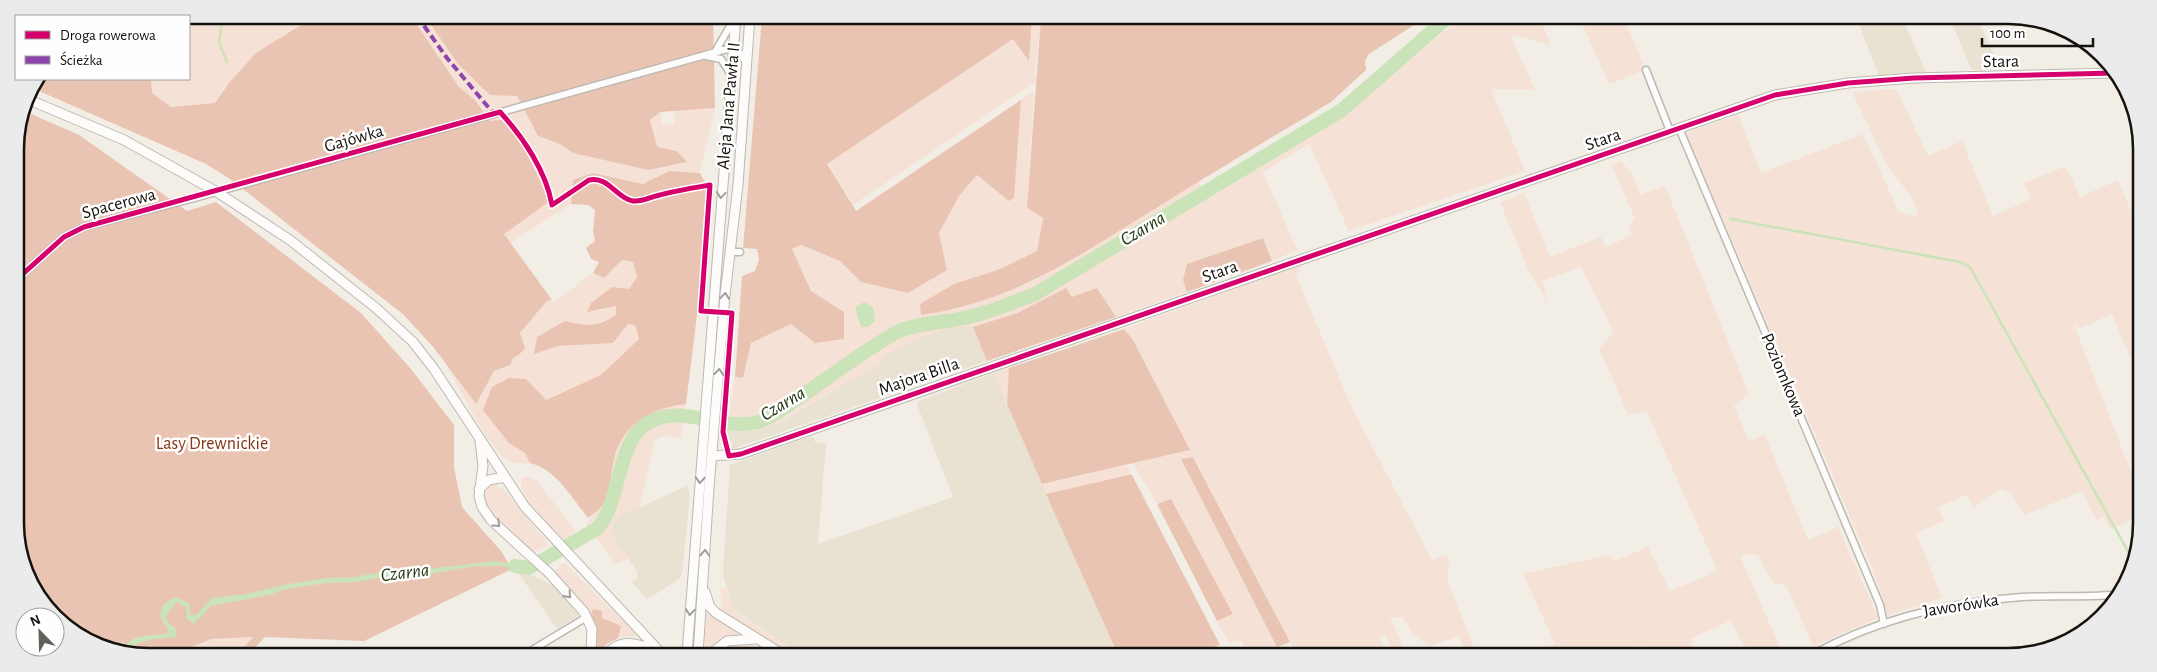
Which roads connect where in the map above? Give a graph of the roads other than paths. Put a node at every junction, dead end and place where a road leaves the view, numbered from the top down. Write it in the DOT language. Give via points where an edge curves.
graph roads {
  1 [pos="732,24"];
  2 [pos="736,24"];
  3 [pos="749,24"];
  4 [pos="734,49"];
  5 [pos="716,52"];
  6 [pos="705,55"];
  7 [pos="746,67"];
  8 [pos="1646,70"];
  9 [pos="2107,73"];
  10 [pos="732,77"];
  11 [pos="33,102"];
  12 [pos="1675,129"];
  13 [pos="217,192"];
  14 [pos="730,252"];
  15 [pos="740,252"];
  16 [pos="24,273"];
  17 [pos="1118,323"];
  18 [pos="480,437"];
  19 [pos="712,456"];
  20 [pos="505,477"];
  21 [pos="479,489"];
  22 [pos="703,584"];
  23 [pos="2110,595"];
  24 [pos="587,617"];
  25 [pos="1884,624"];
  26 [pos="755,640"];
  27 [pos="535,648"];
  28 [pos="591,648"];
  29 [pos="616,648"];
  30 [pos="646,648"];
  31 [pos="655,648"];
  32 [pos="687,648"];
  33 [pos="698,648"];
  34 [pos="718,648"];
  35 [pos="770,648"];
  36 [pos="1828,648"];
  1 -- 5 [label="street"];
  2 -- 4 [label="main road, Aleja Jana Pawła II"];
  3 -- 7 [label="main road, Aleja Jana Pawła II"];
  4 -- 5 [label="street, Gajówka"];
  4 -- 7 [label="street" via="742,56"];
  4 -- 10 [label="main road, Aleja Jana Pawła II"];
  5 -- 6 [label="street, Gajówka"];
  6 -- 10 [label="street" via="725,62"];
  6 -- 13 [label="street, Gajówka"];
  7 -- 14 [label="main road, Aleja Jana Pawła II"];
  8 -- 12 [label="street, Poziomkowa"];
  9 -- 12 [label="main road, Stara" via="1914,78 1839,84 1775,95"];
  10 -- 32 [label="main road, Aleja Jana Pawła II, one-way"];
  11 -- 13 [label="main road" via="124,140"];
  12 -- 17 [label="main road, Stara"];
  12 -- 25 [label="street, Poziomkowa" via="1880,605"];
  13 -- 16 [label="street, Spacerowa" via="84,227 64,237"];
  13 -- 18 [label="main road" via="335,274 403,333 434,369"];
  14 -- 15 [label="street"];
  19 -- 14 [label="main road, Aleja Jana Pawła II, one-way"];
  17 -- 19 [label="main road, Majora Billa" via="741,454"];
  18 -- 20 [label="main road"];
  18 -- 21 [label="main road" via="483,466"];
  22 -- 19 [label="main road, Aleja Jana Pawła II, one-way"];
  20 -- 21 [label="main road" via="489,480"];
  20 -- 31 [label="main road" via="551,537"];
  21 -- 24 [label="main road, one-way" via="479,500 486,513 549,573"];
  22 -- 26 [label="main road" via="710,607"];
  22 -- 33 [label="main road, Aleja Jana Pawła II"];
  23 -- 25 [label="street, Jaworówka" via="1987,601 1924,612"];
  24 -- 27 [label="street"];
  24 -- 28 [label="main road" via="592,629"];
  25 -- 36 [label="street, Jaworówka"];
  26 -- 34 [label="main road" via="727,641"];
  26 -- 35 [label="main road"];
  29 -- 30 [label="main road" via="633,643"];
}
